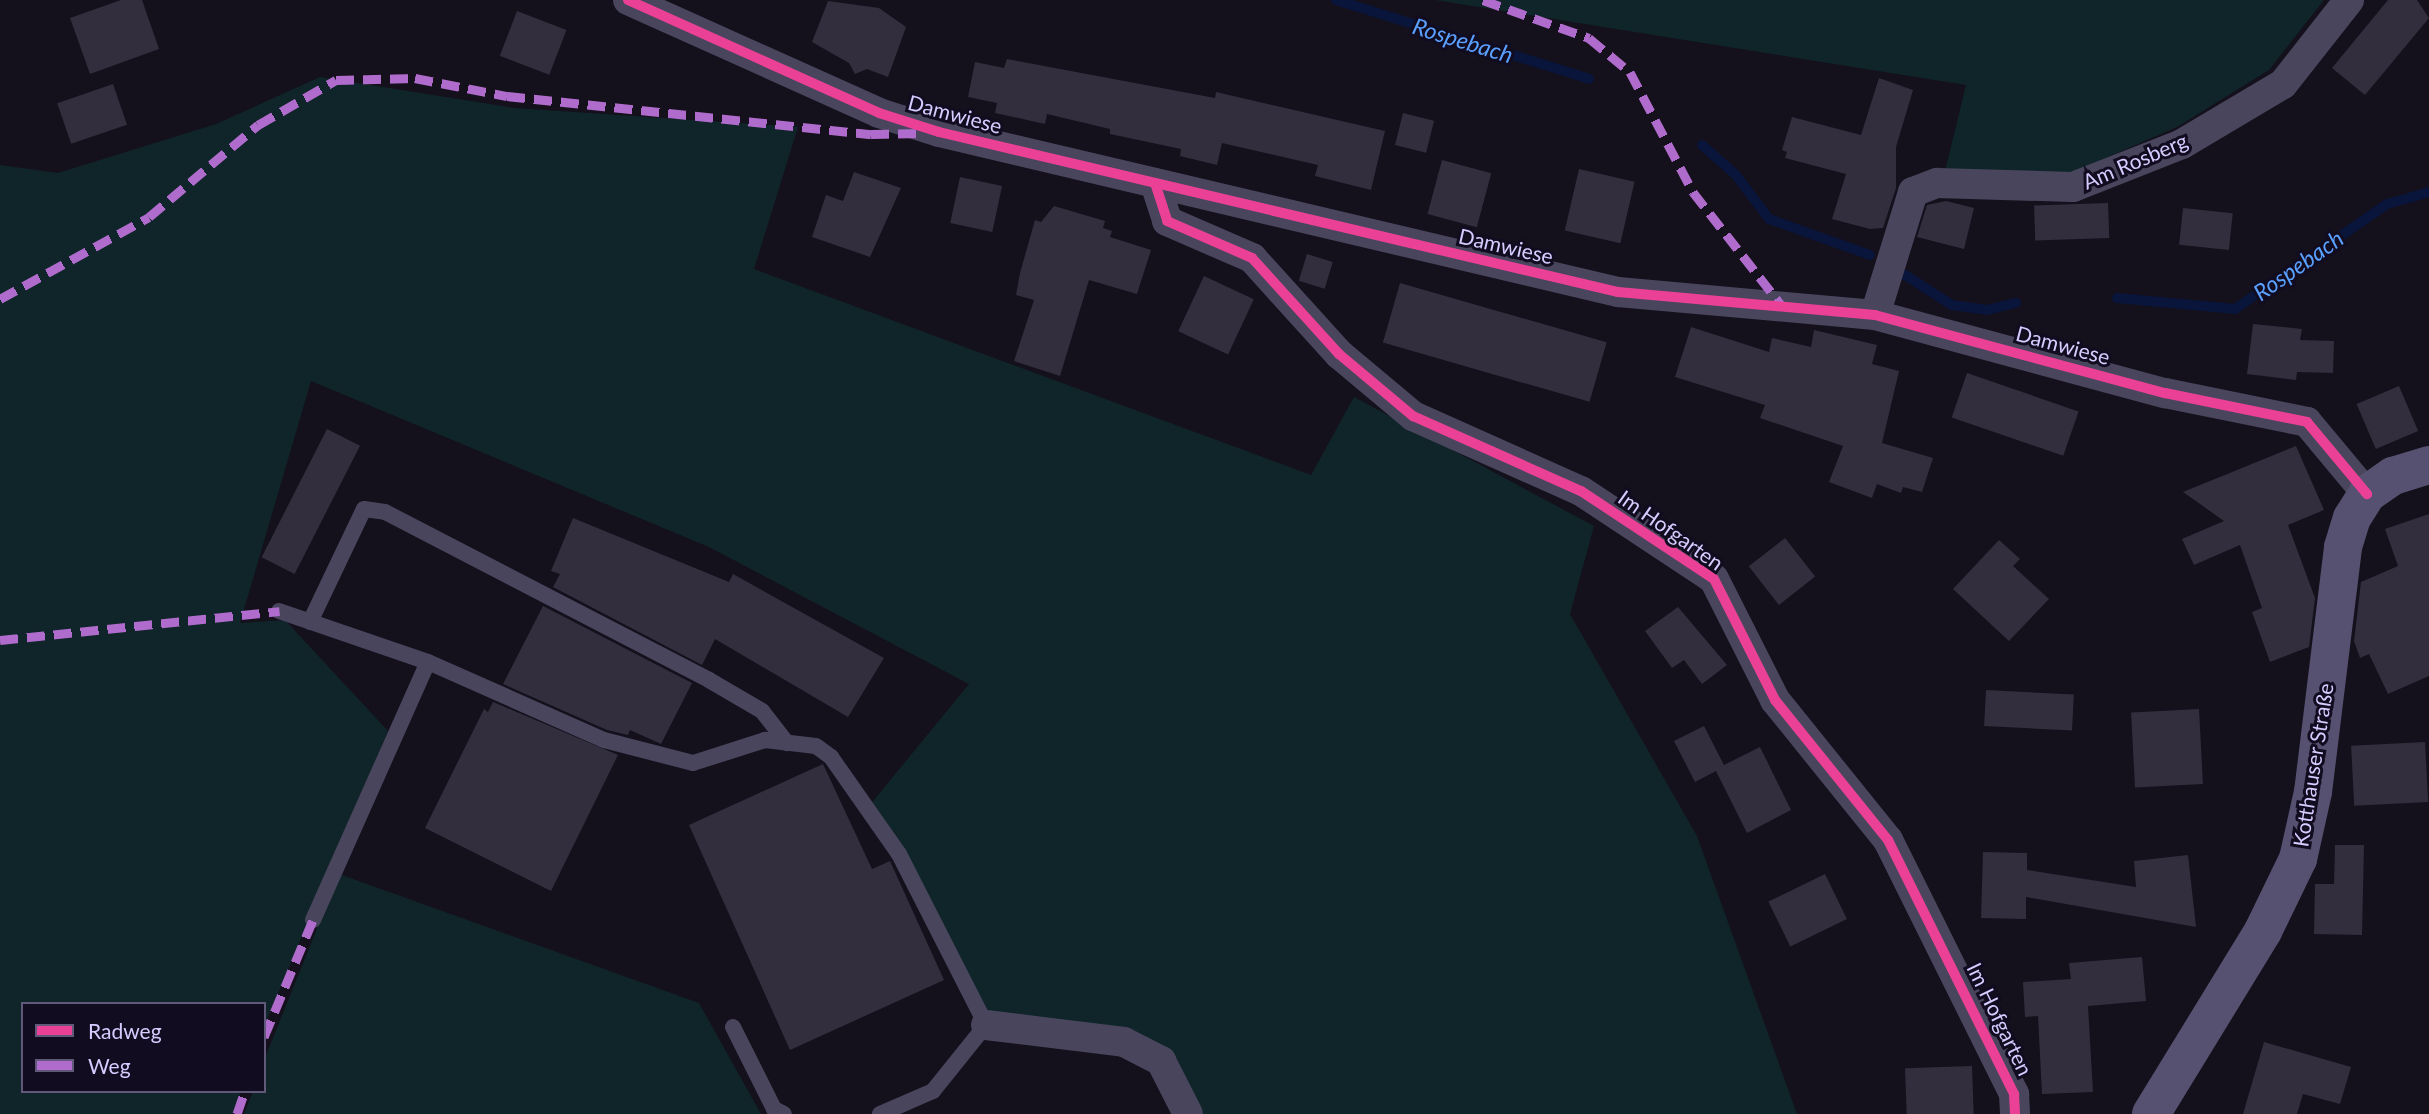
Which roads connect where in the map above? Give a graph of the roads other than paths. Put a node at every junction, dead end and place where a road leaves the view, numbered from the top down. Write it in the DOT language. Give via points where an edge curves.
graph roads {
  1 [pos="628,0"];
  2 [pos="2349,0"];
  3 [pos="1155,183"];
  4 [pos="1875,315"];
  5 [pos="2429,465"];
  6 [pos="2367,494"];
  7 [pos="279,611"];
  8 [pos="310,622"];
  9 [pos="428,662"];
  10 [pos="787,743"];
  11 [pos="313,920"];
  12 [pos="986,1025"];
  13 [pos="733,1027"];
  14 [pos="784,1114"];
  15 [pos="880,1114"];
  16 [pos="1188,1114"];
  17 [pos="2015,1114"];
  18 [pos="2151,1114"];
  1 -- 3 [label="street, Damwiese" via="879,113"];
  2 -- 4 [label="street, Am Rosberg" via="2283,84 2182,144 2073,187 1937,183 1913,192"];
  3 -- 4 [label="street, Damwiese" via="1618,292"];
  3 -- 17 [label="street, Im Hofgarten" via="1167,221 1252,258 1339,354 1413,416 1581,491 1714,579 1775,700 1888,840 2014,1094"];
  4 -- 6 [label="street, Damwiese" via="2165,393 2307,422"];
  5 -- 6 [label="street" via="2393,476"];
  6 -- 18 [label="street, Kotthauser Straße" via="2343,547 2313,792 2298,859 2263,931"];
  7 -- 8 [label="lane"];
  8 -- 9 [label="lane"];
  8 -- 10 [label="lane" via="364,509 385,512 709,680 762,711"];
  9 -- 10 [label="lane" via="604,740 693,763 765,740"];
  9 -- 11 [label="lane"];
  10 -- 12 [label="lane" via="816,746 859,794 899,854"];
  12 -- 15 [label="lane" via="933,1091"];
  12 -- 16 [label="street" via="1124,1042 1161,1060"];
  13 -- 14 [label="lane" via="774,1109"];
}
